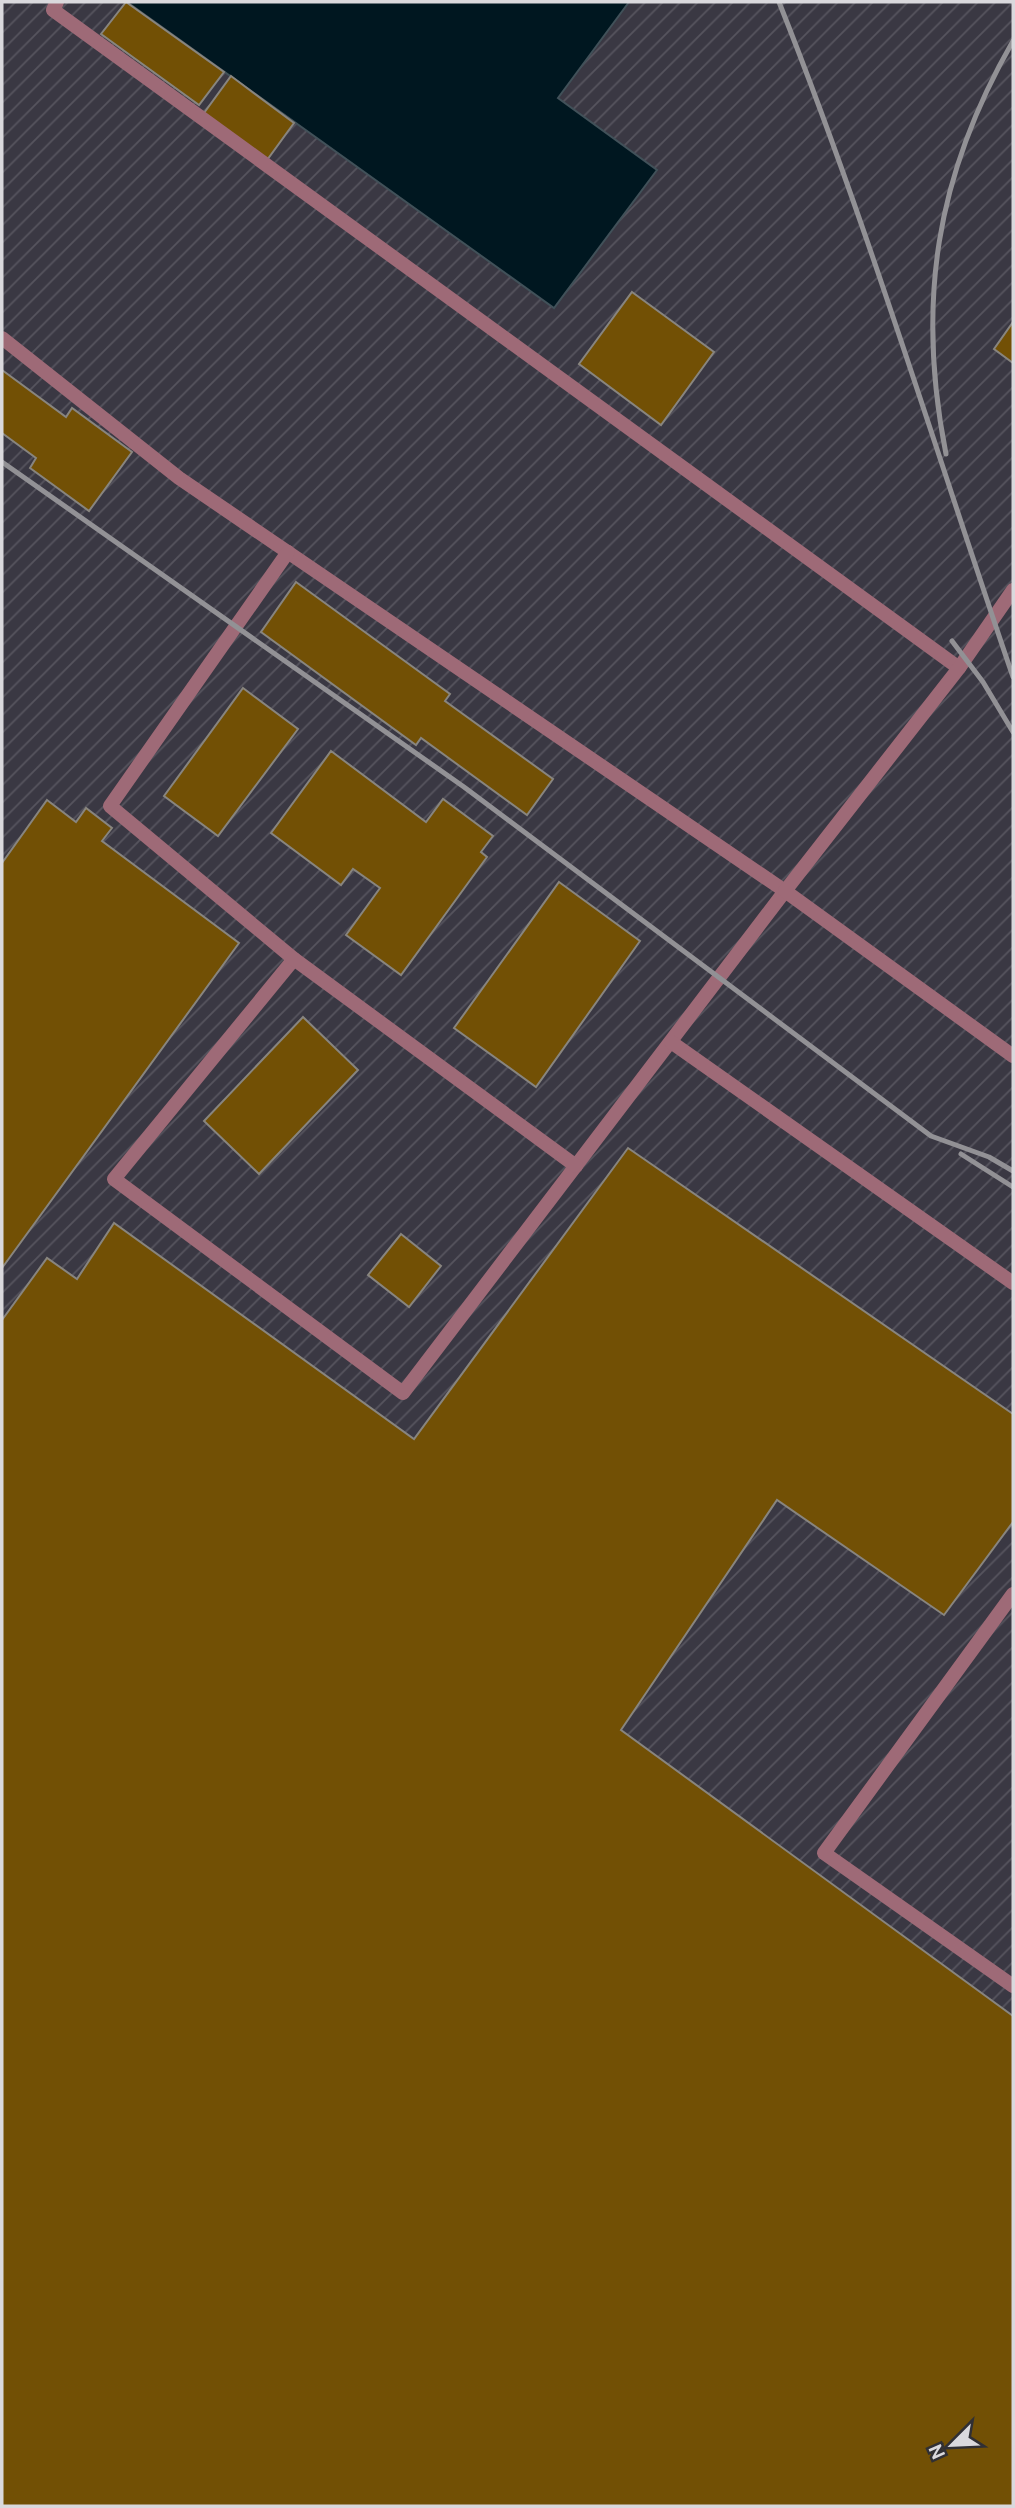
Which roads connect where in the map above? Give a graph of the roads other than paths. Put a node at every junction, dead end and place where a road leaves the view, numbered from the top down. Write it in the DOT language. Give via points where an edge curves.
graph roads {
  1 [pos="57,2"];
  2 [pos="2,338"];
  3 [pos="288,552"];
  4 [pos="1013,590"];
  5 [pos="959,668"];
  6 [pos="785,891"];
  7 [pos="294,959"];
  8 [pos="671,1042"];
  9 [pos="1013,1056"];
  10 [pos="576,1166"];
  11 [pos="1013,1283"];
  12 [pos="1013,1594"];
  13 [pos="1013,1986"];
  1 -- 5 [label="lane" via="53,10"];
  2 -- 3 [label="lane" via="179,478"];
  3 -- 6 [label="lane"];
  3 -- 7 [label="lane" via="110,806"];
  4 -- 5 [label="lane"];
  5 -- 6 [label="lane"];
  6 -- 8 [label="lane"];
  6 -- 9 [label="lane"];
  7 -- 10 [label="lane"];
  7 -- 10 [label="lane" via="114,1179 391,1384 403,1392"];
  8 -- 10 [label="lane"];
  8 -- 11 [label="lane"];
  12 -- 13 [label="lane" via="824,1853"];
}
